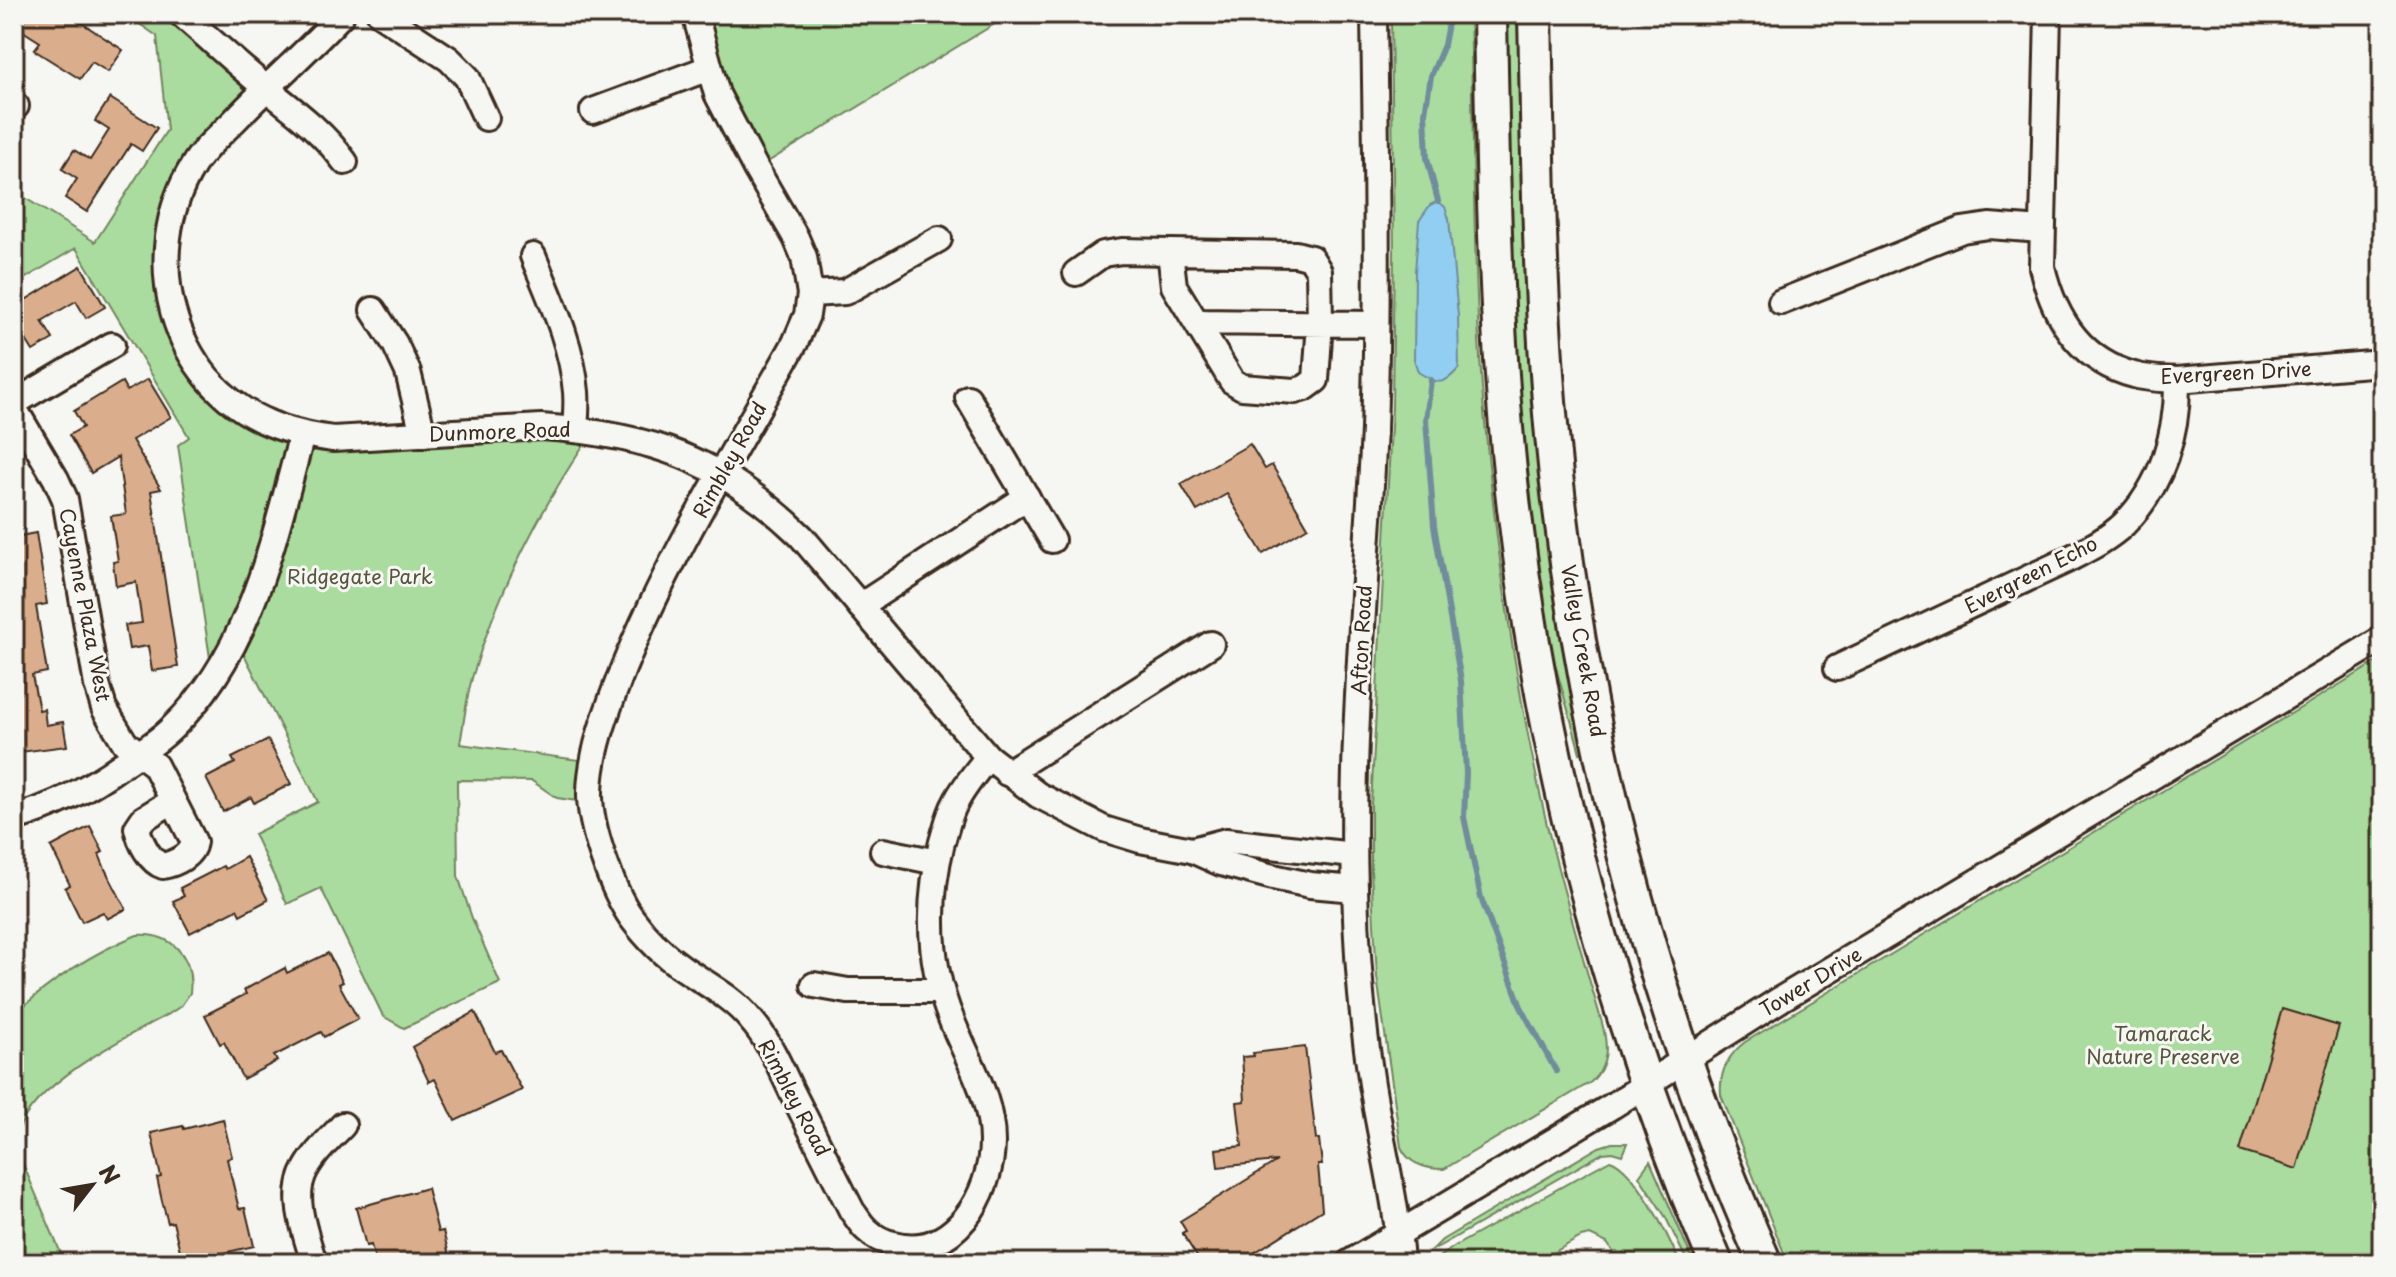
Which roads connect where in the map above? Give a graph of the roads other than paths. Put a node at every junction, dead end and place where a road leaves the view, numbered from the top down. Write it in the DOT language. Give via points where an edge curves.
graph roads {
  1 [pos="181,14"];
  2 [pos="342,14"];
  3 [pos="380,14"];
  4 [pos="695,14"];
  5 [pos="1374,14"];
  6 [pos="1490,14"];
  7 [pos="1535,14"];
  8 [pos="2048,14"];
  9 [pos="709,68"];
  10 [pos="266,88"];
  11 [pos="593,111"];
  12 [pos="486,118"];
  13 [pos="345,162"];
  14 [pos="2042,230"];
  15 [pos="939,239"];
  16 [pos="1170,252"];
  17 [pos="533,256"];
  18 [pos="1076,273"];
  19 [pos="810,294"];
  20 [pos="1781,302"];
  21 [pos="373,310"];
  22 [pos="1196,322"];
  23 [pos="1320,322"];
  24 [pos="1376,324"];
  25 [pos="112,345"];
  26 [pos="2382,363"];
  27 [pos="2177,380"];
  28 [pos="968,398"];
  29 [pos="14,406"];
  30 [pos="575,429"];
  31 [pos="423,434"];
  32 [pos="302,435"];
  33 [pos="721,475"];
  34 [pos="1027,497"];
  35 [pos="1052,540"];
  36 [pos="860,606"];
  37 [pos="2382,639"];
  38 [pos="1211,644"];
  39 [pos="1837,668"];
  40 [pos="139,753"];
  41 [pos="988,757"];
  42 [pos="1007,773"];
  43 [pos="172,801"];
  44 [pos="14,818"];
  45 [pos="1192,850"];
  46 [pos="883,851"];
  47 [pos="1354,855"];
  48 [pos="937,862"];
  49 [pos="1355,889"];
  50 [pos="814,985"];
  51 [pos="940,991"];
  52 [pos="1685,1058"];
  53 [pos="1646,1083"];
  54 [pos="343,1125"];
  55 [pos="1399,1233"];
  56 [pos="314,1263"];
  57 [pos="1349,1263"];
  58 [pos="1401,1263"];
  59 [pos="1716,1263"];
  60 [pos="1765,1263"];
  1 -- 10 [label="street"];
  2 -- 10 [label="street, Dunmore Road"];
  3 -- 12 [label="street" via="449,59 467,77"];
  4 -- 9 [label="street, Rimbley Road"];
  5 -- 24 [label="street, Afton Road"];
  6 -- 53 [label="main road" via="1501,367 1526,592 1573,836"];
  7 -- 52 [label="main road, Valley Creek Road" via="1544,330 1568,567 1611,800"];
  8 -- 14 [label="street, Evergreen Drive"];
  9 -- 11 [label="street"];
  9 -- 19 [label="street, Rimbley Road" via="729,120 796,238"];
  10 -- 13 [label="street" via="311,123"];
  10 -- 32 [label="street, Dunmore Road" via="195,162 180,188 166,242 168,289 183,340 214,385 266,422"];
  14 -- 20 [label="street" via="1962,230"];
  14 -- 27 [label="street, Evergreen Drive" via="2048,291 2070,333 2110,366 2133,375"];
  15 -- 19 [label="street" via="845,292"];
  16 -- 18 [label="street" via="1103,254"];
  16 -- 22 [label="street" via="1174,286"];
  16 -- 23 [label="street" via="1304,255 1319,271"];
  17 -- 30 [label="street" via="573,366"];
  19 -- 33 [label="street, Rimbley Road" via="795,343"];
  21 -- 31 [label="street" via="408,372"];
  22 -- 23 [label="street"];
  22 -- 23 [label="street" via="1232,381 1242,387 1295,391 1316,380"];
  23 -- 24 [label="street"];
  24 -- 47 [label="street, Afton Road"];
  25 -- 29 [label="street"];
  26 -- 27 [label="street, Evergreen Drive"];
  27 -- 39 [label="street, Evergreen Echo" via="2170,447 2142,502 2123,525 2065,561"];
  28 -- 34 [label="street"];
  29 -- 40 [label="street, Cayenne Plaza West" via="67,506 101,700 122,739"];
  30 -- 31 [label="street, Dunmore Road"];
  30 -- 33 [label="street, Dunmore Road" via="638,439"];
  31 -- 32 [label="street, Dunmore Road" via="333,439"];
  32 -- 40 [label="street" via="267,559 236,638 190,708"];
  33 -- 36 [label="street, Dunmore Road" via="775,511"];
  33 -- 51 [label="street, Rimbley Road" via="652,600 600,736 590,792 616,891 654,944 751,1019 852,1211 884,1242 910,1248 942,1240 964,1220 989,1171 989,1109"];
  34 -- 35 [label="street"];
  34 -- 36 [label="street"];
  36 -- 41 [label="street, Dunmore Road"];
  37 -- 52 [label="street, Tower Drive"];
  38 -- 42 [label="street"];
  40 -- 43 [label="street, Cayenne Plaza West" via="155,765"];
  40 -- 44 [label="street" via="61,801"];
  41 -- 42 [label="street, Dunmore Road"];
  41 -- 48 [label="street, Rimbley Road" via="955,802"];
  42 -- 45 [label="street, Dunmore Road" via="1104,829"];
  45 -- 47 [label="street, Dunmore Road" via="1226,841"];
  45 -- 49 [label="street, Dunmore Road" via="1273,877"];
  46 -- 48 [label="street"];
  47 -- 49 [label="street, Afton Road"];
  48 -- 51 [label="street, Rimbley Road" via="931,938"];
  49 -- 55 [label="street, Afton Road" via="1368,1055"];
  50 -- 51 [label="street" via="848,991"];
  52 -- 53 [label="street, Tower Drive"];
  52 -- 60 [label="main road, Valley Creek Road"];
  53 -- 55 [label="street, Tower Drive"];
  53 -- 59 [label="main road"];
  54 -- 56 [label="street" via="308,1166 300,1184"];
  55 -- 57 [label="street, Tower Drive"];
  55 -- 58 [label="street, Afton Road"];
}
